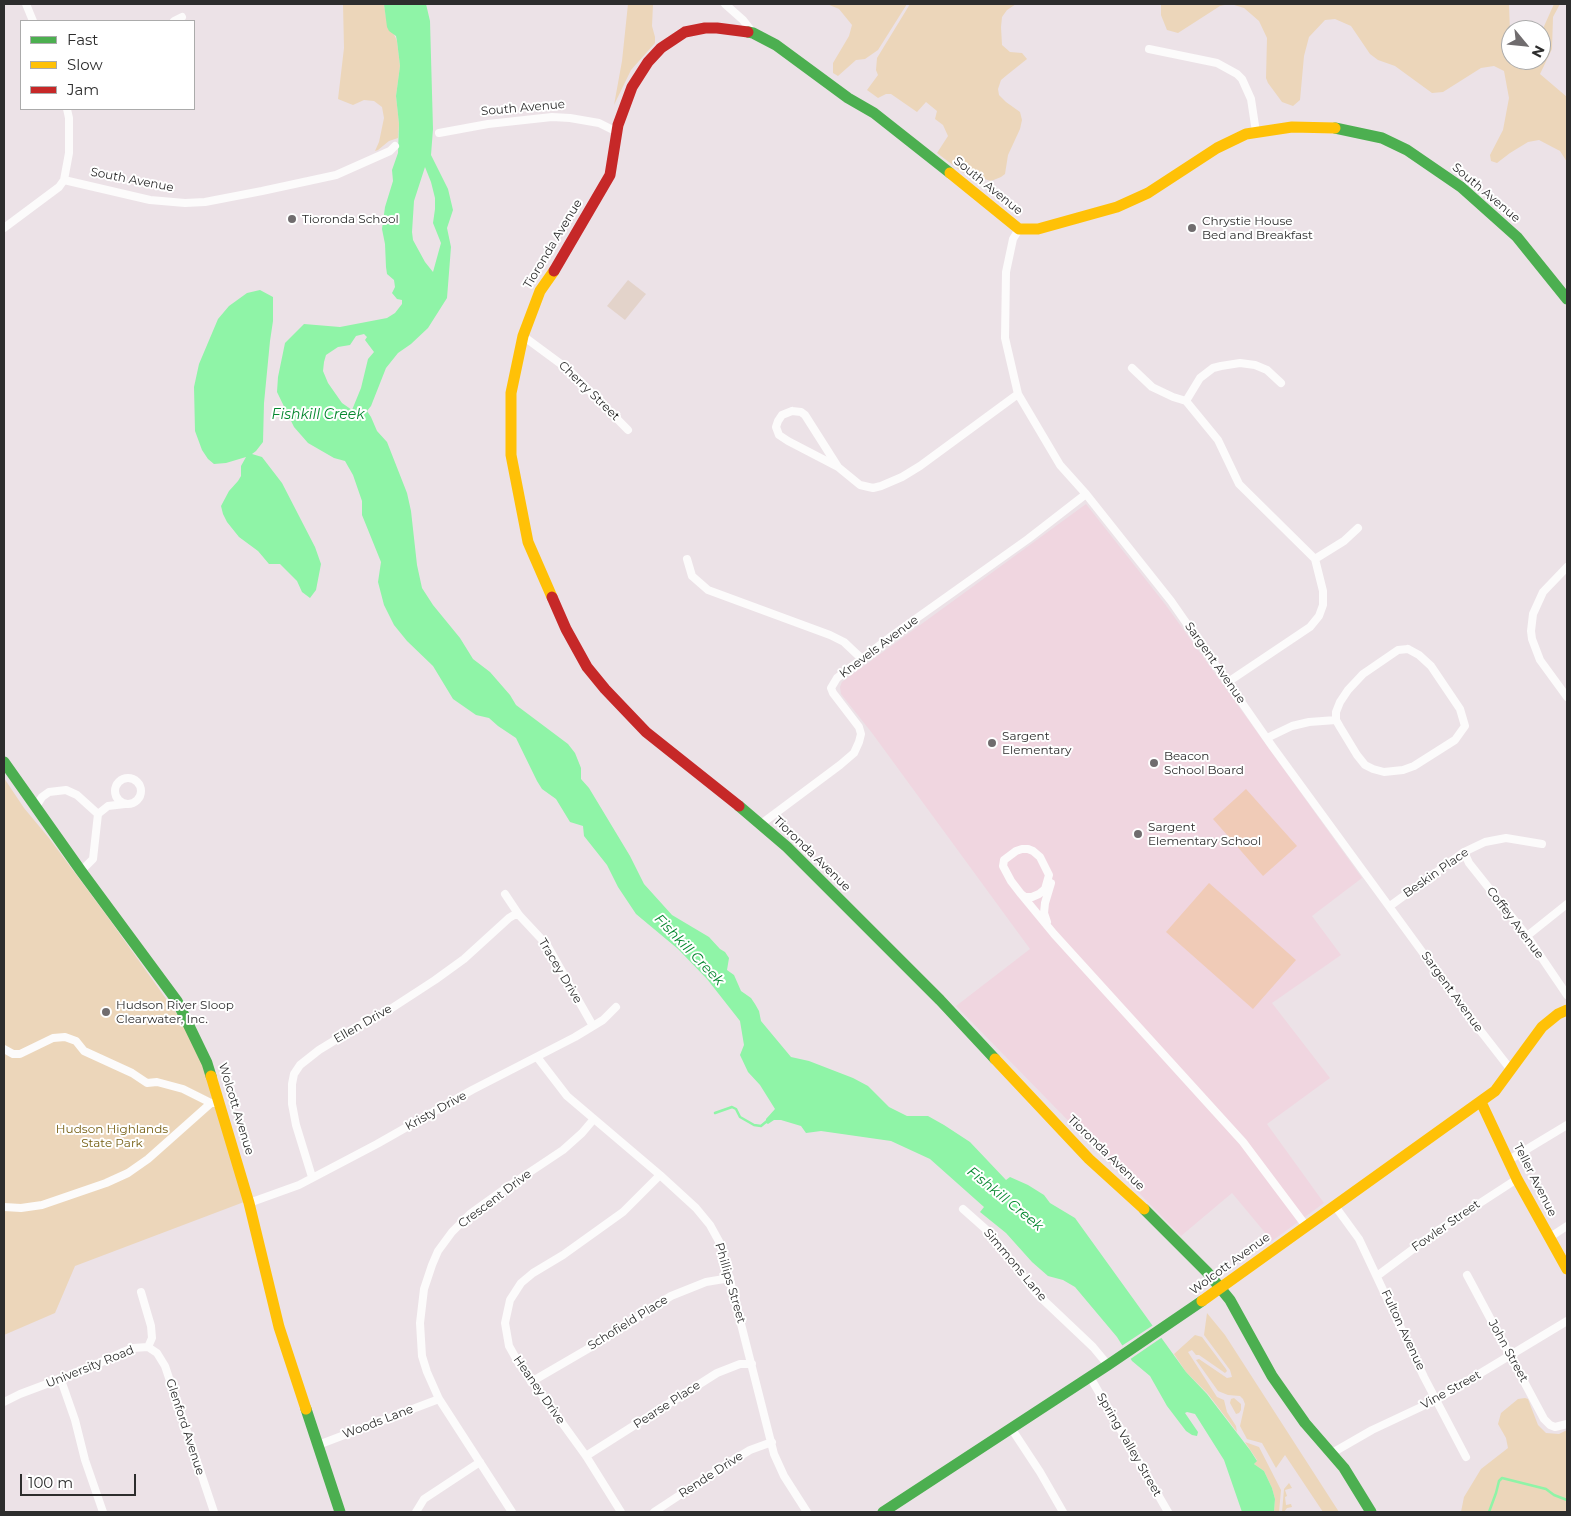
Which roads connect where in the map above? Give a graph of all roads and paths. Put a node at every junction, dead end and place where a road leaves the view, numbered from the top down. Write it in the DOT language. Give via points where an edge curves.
graph roads {
  1 [pos="26,4"];
  2 [pos="725,4"];
  3 [pos="182,17"];
  4 [pos="33,20"];
  5 [pos="176,20"];
  6 [pos="753,34"];
  7 [pos="1149,49"];
  8 [pos="66,110"];
  9 [pos="617,132"];
  10 [pos="1256,132"];
  11 [pos="439,133"];
  12 [pos="395,146"];
  13 [pos="64,180"];
  14 [pos="4,228"];
  15 [pos="1019,229"];
  16 [pos="1567,299"];
  17 [pos="523,336"];
  18 [pos="1132,368"];
  19 [pos="1281,383"];
  20 [pos="1018,394"];
  21 [pos="1186,401"];
  22 [pos="628,430"];
  23 [pos="838,467"];
  24 [pos="1086,494"];
  25 [pos="1358,528"];
  26 [pos="687,559"];
  27 [pos="1315,559"];
  28 [pos="1567,567"];
  29 [pos="862,659"];
  30 [pos="1228,682"];
  31 [pos="1567,697"];
  32 [pos="1336,720"];
  33 [pos="1268,738"];
  34 [pos="4,762"];
  35 [pos="125,804"];
  36 [pos="35,808"];
  37 [pos="98,814"];
  38 [pos="761,824"];
  39 [pos="1542,844"];
  40 [pos="1464,852"];
  41 [pos="81,871"];
  42 [pos="1049,875"];
  43 [pos="505,894"];
  44 [pos="1020,894"];
  45 [pos="1567,904"];
  46 [pos="1390,906"];
  47 [pos="519,915"];
  48 [pos="1048,927"];
  49 [pos="1527,936"];
  50 [pos="1567,994"];
  51 [pos="616,1007"];
  52 [pos="1567,1010"];
  53 [pos="593,1026"];
  54 [pos="4,1050"];
  55 [pos="537,1057"];
  56 [pos="1511,1070"];
  57 [pos="1482,1102"];
  58 [pos="216,1103"];
  59 [pos="593,1120"];
  60 [pos="1567,1125"];
  61 [pos="1509,1160"];
  62 [pos="660,1175"];
  63 [pos="312,1177"];
  64 [pos="1517,1179"];
  65 [pos="249,1203"];
  66 [pos="1335,1206"];
  67 [pos="4,1207"];
  68 [pos="963,1209"];
  69 [pos="1306,1226"];
  70 [pos="1567,1226"];
  71 [pos="1550,1237"];
  72 [pos="1567,1269"];
  73 [pos="1467,1275"];
  74 [pos="1377,1276"];
  75 [pos="730,1278"];
  76 [pos="1216,1291"];
  77 [pos="141,1292"];
  78 [pos="1567,1321"];
  79 [pos="148,1347"];
  80 [pos="1510,1356"];
  81 [pos="1110,1363"];
  82 [pos="752,1364"];
  83 [pos="1090,1377"];
  84 [pos="61,1380"];
  85 [pos="531,1382"];
  86 [pos="439,1399"];
  87 [pos="1436,1400"];
  88 [pos="6,1401"];
  89 [pos="1567,1424"];
  90 [pos="1011,1428"];
  91 [pos="772,1442"];
  92 [pos="318,1446"];
  93 [pos="1332,1453"];
  94 [pos="586,1456"];
  95 [pos="1466,1457"];
  96 [pos="480,1462"];
  97 [pos="103,1512"];
  98 [pos="214,1512"];
  99 [pos="340,1512"];
  100 [pos="416,1512"];
  101 [pos="512,1512"];
  102 [pos="621,1512"];
  103 [pos="654,1512"];
  104 [pos="807,1512"];
  105 [pos="883,1512"];
  106 [pos="1063,1512"];
  107 [pos="1168,1512"];
  108 [pos="1371,1512"];
  1 -- 4 [label="street"];
  2 -- 6 [label="street"];
  3 -- 5 [label="street"];
  6 -- 9 [label="street, South Avenue" via="717,28 691,30 679,35 661,48 640,73"];
  6 -- 15 [label="street, South Avenue" via="776,46 874,113"];
  7 -- 10 [label="street" via="1217,63 1237,74 1251,99"];
  8 -- 13 [label="street" via="69,153"];
  9 -- 11 [label="street, South Avenue" via="592,121 552,117"];
  9 -- 17 [label="street, Tioronda Avenue" via="610,175 540,291"];
  10 -- 15 [label="street, South Avenue" via="1226,142 1148,193 1117,207 1038,229"];
  10 -- 16 [label="street, South Avenue" via="1335,128 1382,138 1401,146 1461,187 1517,237"];
  12 -- 13 [label="street, South Avenue" via="336,174 205,202 150,200"];
  13 -- 14 [label="street"];
  15 -- 20 [label="street, Sargent Avenue" via="1012,239 1006,272 1005,338"];
  17 -- 22 [label="street, Cherry Street" via="569,370"];
  17 -- 38 [label="street, Tioronda Avenue" via="511,393 511,455 528,542 566,629 587,667 646,732"];
  18 -- 21 [label="street" via="1152,387"];
  19 -- 21 [label="street" via="1267,370 1255,365 1221,366 1200,378"];
  20 -- 23 [label="street" via="920,466 881,486 860,485"];
  20 -- 24 [label="street, Sargent Avenue" via="1060,466"];
  21 -- 27 [label="street" via="1218,440 1239,484"];
  23 -- 23 [label="street" via="805,415 792,411 782,415 776,427 778,434"];
  24 -- 29 [label="street, Knevels Avenue"];
  24 -- 30 [label="street, Sargent Avenue" via="1171,601"];
  25 -- 27 [label="street"];
  26 -- 29 [label="street" via="692,576 708,590 830,635 844,642"];
  27 -- 30 [label="street" via="1323,592 1319,616 1310,627"];
  28 -- 31 [label="street" via="1543,592 1536,603 1531,623 1532,639 1540,660"];
  29 -- 38 [label="street, Knevels Avenue" via="837,678 831,688 859,727 860,742 854,753"];
  30 -- 33 [label="street, Sargent Avenue"];
  32 -- 32 [label="street" via="1365,764 1384,772 1414,766 1455,740 1465,726 1460,709 1431,666 1408,649 1398,650 1363,674 1340,702"];
  32 -- 33 [label="street" via="1292,726"];
  33 -- 46 [label="street, Sargent Avenue"];
  34 -- 36 [label="street, Wolcott Avenue"];
  35 -- 37 [label="street" via="108,806"];
  36 -- 37 [label="street" via="42,796 66,790"];
  36 -- 41 [label="street, Wolcott Avenue"];
  37 -- 41 [label="street" via="93,859"];
  38 -- 76 [label="street, Tioronda Avenue" via="940,1000 1089,1159 1208,1273"];
  39 -- 40 [label="street, Beskin Place" via="1506,838 1485,842"];
  40 -- 46 [label="street, Beskin Place"];
  40 -- 49 [label="street, Coffey Avenue" via="1469,863"];
  41 -- 58 [label="street, Wolcott Avenue" via="176,1002 207,1063"];
  42 -- 44 [label="street" via="1039,894 1025,897"];
  42 -- 44 [label="street" via="1033,851 1022,849 1009,855 1003,866"];
  42 -- 48 [label="street" via="1051,884 1044,913"];
  43 -- 47 [label="street, Tracey Drive"];
  44 -- 48 [label="street"];
  45 -- 49 [label="street"];
  46 -- 56 [label="street, Sargent Avenue"];
  47 -- 53 [label="street, Tracey Drive" via="547,945"];
  47 -- 63 [label="street, Ellen Drive" via="509,918 464,959 435,980 319,1050 300,1065 294,1074 292,1104"];
  48 -- 69 [label="street" via="1243,1142"];
  49 -- 50 [label="street, Coffey Avenue"];
  51 -- 53 [label="street, Kristy Drive"];
  52 -- 56 [label="street, Wolcott Avenue" via="1542,1027"];
  53 -- 55 [label="street, Kristy Drive"];
  54 -- 58 [label="street" via="20,1054 53,1038 65,1037 76,1041 84,1051 147,1083 157,1082 183,1089"];
  55 -- 59 [label="street, Phillips Street" via="567,1096"];
  55 -- 63 [label="street, Kristy Drive"];
  56 -- 57 [label="street, Wolcott Avenue"];
  57 -- 61 [label="street, Teller Avenue"];
  57 -- 66 [label="street, Wolcott Avenue"];
  58 -- 65 [label="street, Wolcott Avenue"];
  58 -- 67 [label="street" via="128,1173 42,1205"];
  59 -- 62 [label="street, Phillips Street"];
  59 -- 86 [label="street, Crescent Drive" via="563,1150 470,1214 438,1251 424,1289 420,1323 426,1372"];
  60 -- 61 [label="street"];
  61 -- 64 [label="street, Teller Avenue"];
  62 -- 75 [label="street, Phillips Street" via="710,1225 721,1245"];
  62 -- 85 [label="street, Heaney Drive" via="623,1212 570,1251 533,1273 514,1290 507,1308 505,1331 509,1346"];
  63 -- 65 [label="street, Kristy Drive"];
  64 -- 71 [label="street, Teller Avenue"];
  64 -- 74 [label="street, Fowler Street" via="1440,1229"];
  65 -- 92 [label="street, Wolcott Avenue" via="279,1328"];
  66 -- 69 [label="street, Wolcott Avenue"];
  66 -- 74 [label="street, Fulton Avenue" via="1358,1239"];
  68 -- 81 [label="street, Simmons Lane" via="990,1233 1035,1292"];
  69 -- 76 [label="street, Wolcott Avenue"];
  70 -- 71 [label="street"];
  71 -- 72 [label="street, Teller Avenue"];
  73 -- 80 [label="street, John Street"];
  74 -- 87 [label="street, Fulton Avenue"];
  75 -- 82 [label="street, Phillips Street"];
  75 -- 85 [label="street, Schofield Place" via="706,1282 671,1296"];
  76 -- 81 [label="street, Wolcott Avenue"];
  76 -- 93 [label="street, Tioronda Avenue" via="1232,1303 1272,1376 1305,1424"];
  77 -- 79 [label="street, University Road" via="151,1326 152,1338"];
  78 -- 80 [label="street, Vine Street"];
  79 -- 84 [label="street, University Road" via="133,1348"];
  79 -- 98 [label="street, Glenford Avenue" via="158,1353 165,1366"];
  80 -- 87 [label="street, Vine Street"];
  80 -- 89 [label="street, John Street" via="1544,1420 1560,1427"];
  81 -- 83 [label="street, Wolcott Avenue"];
  82 -- 91 [label="street, Phillips Street"];
  82 -- 94 [label="street, Pearse Place" via="740,1364 717,1372"];
  83 -- 90 [label="street, Wolcott Avenue"];
  83 -- 107 [label="street, Spring Valley Street"];
  84 -- 88 [label="street, University Road"];
  84 -- 97 [label="street"];
  85 -- 94 [label="street, Heaney Drive"];
  86 -- 92 [label="street, Woods Lane"];
  86 -- 96 [label="street, Crescent Drive"];
  87 -- 93 [label="street, Vine Street"];
  87 -- 95 [label="street, Fulton Avenue"];
  90 -- 105 [label="street, Wolcott Avenue"];
  90 -- 106 [label="street"];
  91 -- 103 [label="street, Rende Drive" via="750,1450"];
  91 -- 104 [label="street, Phillips Street" via="784,1476"];
  92 -- 99 [label="street, Wolcott Avenue"];
  93 -- 108 [label="street, Tioronda Avenue"];
  94 -- 102 [label="street, Heaney Drive"];
  96 -- 100 [label="street" via="424,1499"];
  96 -- 101 [label="street, Crescent Drive"];
}
